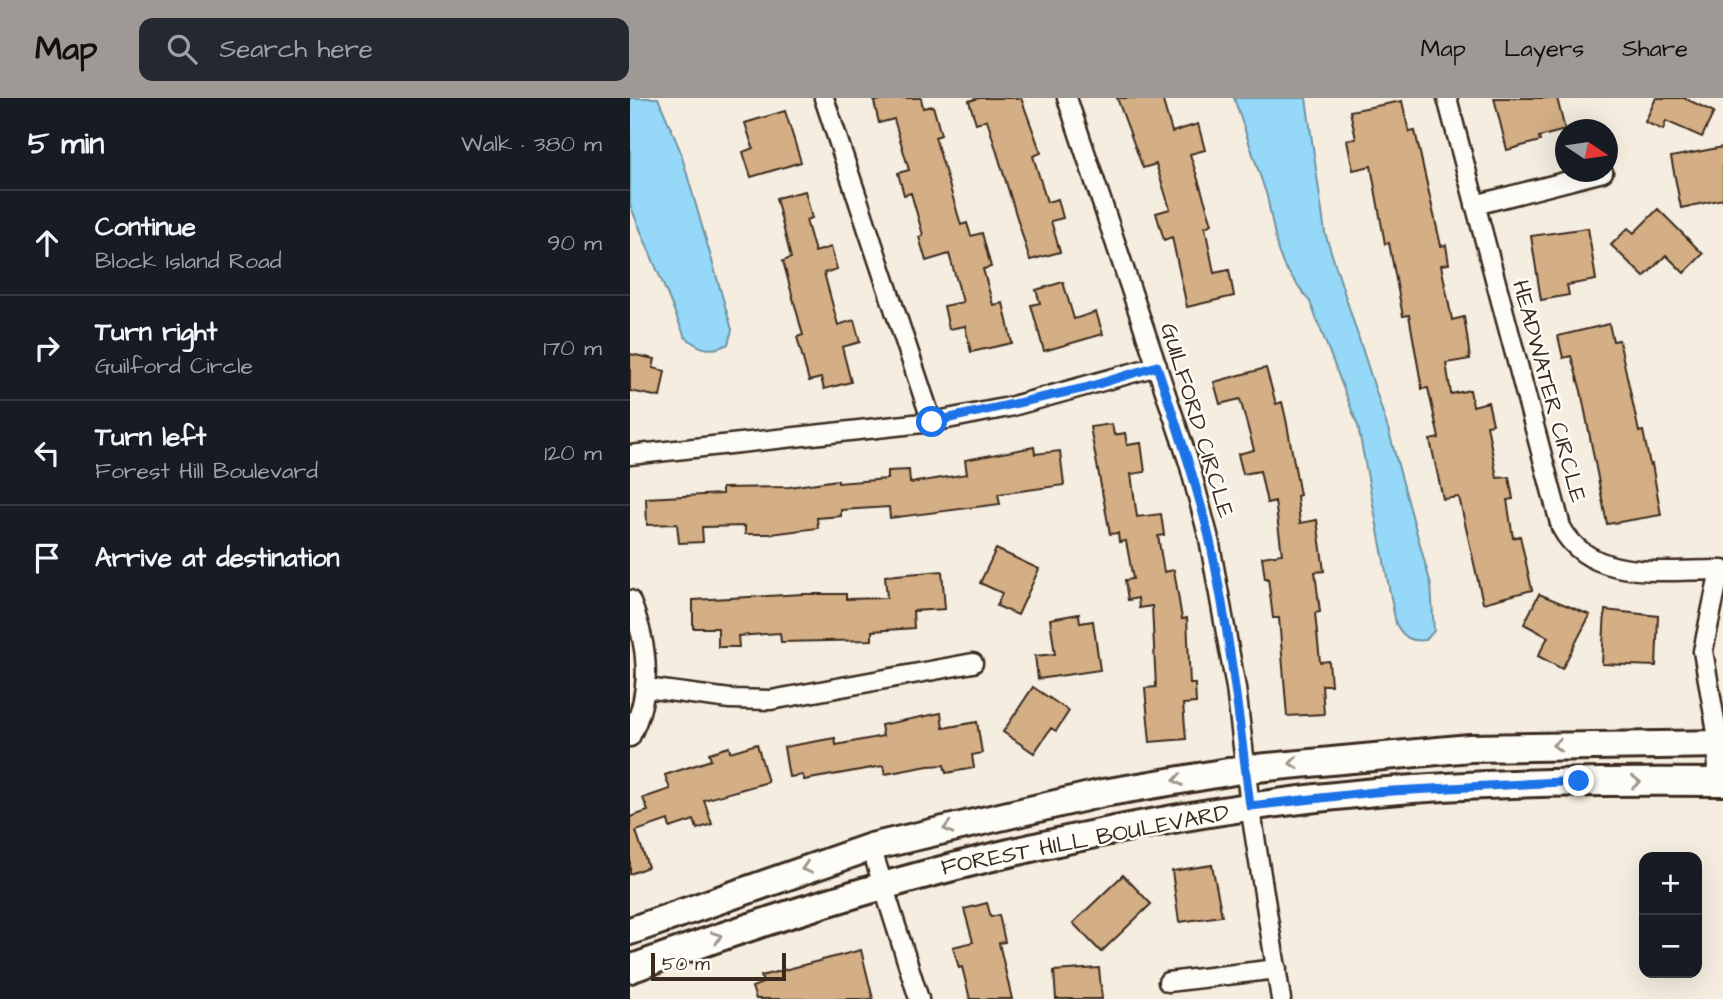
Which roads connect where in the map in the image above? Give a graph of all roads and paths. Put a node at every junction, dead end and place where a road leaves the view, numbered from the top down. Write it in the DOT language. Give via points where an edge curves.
graph roads {
  1 [pos="824,98"];
  2 [pos="1067,98"];
  3 [pos="1447,98"];
  4 [pos="1564,182"];
  5 [pos="1475,205"];
  6 [pos="1157,366"];
  7 [pos="932,422"];
  8 [pos="630,455"];
  9 [pos="1722,570"];
  10 [pos="1723,588"];
  11 [pos="630,600"];
  12 [pos="973,663"];
  13 [pos="646,688"];
  14 [pos="1722,736"];
  15 [pos="630,737"];
  16 [pos="1245,769"];
  17 [pos="1719,782"];
  18 [pos="1250,806"];
  19 [pos="871,847"];
  20 [pos="883,884"];
  21 [pos="630,930"];
  22 [pos="630,969"];
  23 [pos="1277,969"];
  24 [pos="1168,982"];
  25 [pos="919,999"];
  26 [pos="1281,999"];
  1 -- 7 [label="street"];
  2 -- 6 [label="street, GUILFORD CIRCLE"];
  3 -- 5 [label="street, HEADWATER CIRCLE"];
  4 -- 5 [label="street"];
  5 -- 9 [label="street, HEADWATER CIRCLE" via="1567,538 1584,556 1607,566"];
  6 -- 7 [label="street" via="1047,398"];
  6 -- 16 [label="street, GUILFORD CIRCLE" via="1209,539 1233,663"];
  7 -- 8 [label="street"];
  9 -- 10 [label="street"];
  9 -- 14 [label="street" via="1703,651"];
  11 -- 13 [label="street" via="646,648"];
  12 -- 13 [label="street" via="771,700"];
  13 -- 15 [label="street"];
  14 -- 16 [label="main road, FOREST HILL BOULEVARD, one-way" via="1470,748"];
  14 -- 17 [label="street"];
  16 -- 18 [label="street, GUILFORD CIRCLE"];
  16 -- 19 [label="main road, FOREST HILL BOULEVARD, one-way" via="1103,793"];
  18 -- 17 [label="main road, FOREST HILL BOULEVARD, one-way" via="1472,785"];
  18 -- 20 [label="main road, FOREST HILL BOULEVARD" via="1105,830"];
  18 -- 23 [label="street, GUILFORD CIRCLE"];
  19 -- 20 [label="street"];
  19 -- 21 [label="main road, FOREST HILL BOULEVARD, one-way"];
  22 -- 20 [label="main road, FOREST HILL BOULEVARD, one-way" via="743,927"];
  20 -- 25 [label="street"];
  23 -- 24 [label="street"];
  23 -- 26 [label="street, GUILFORD CIRCLE"];
}
